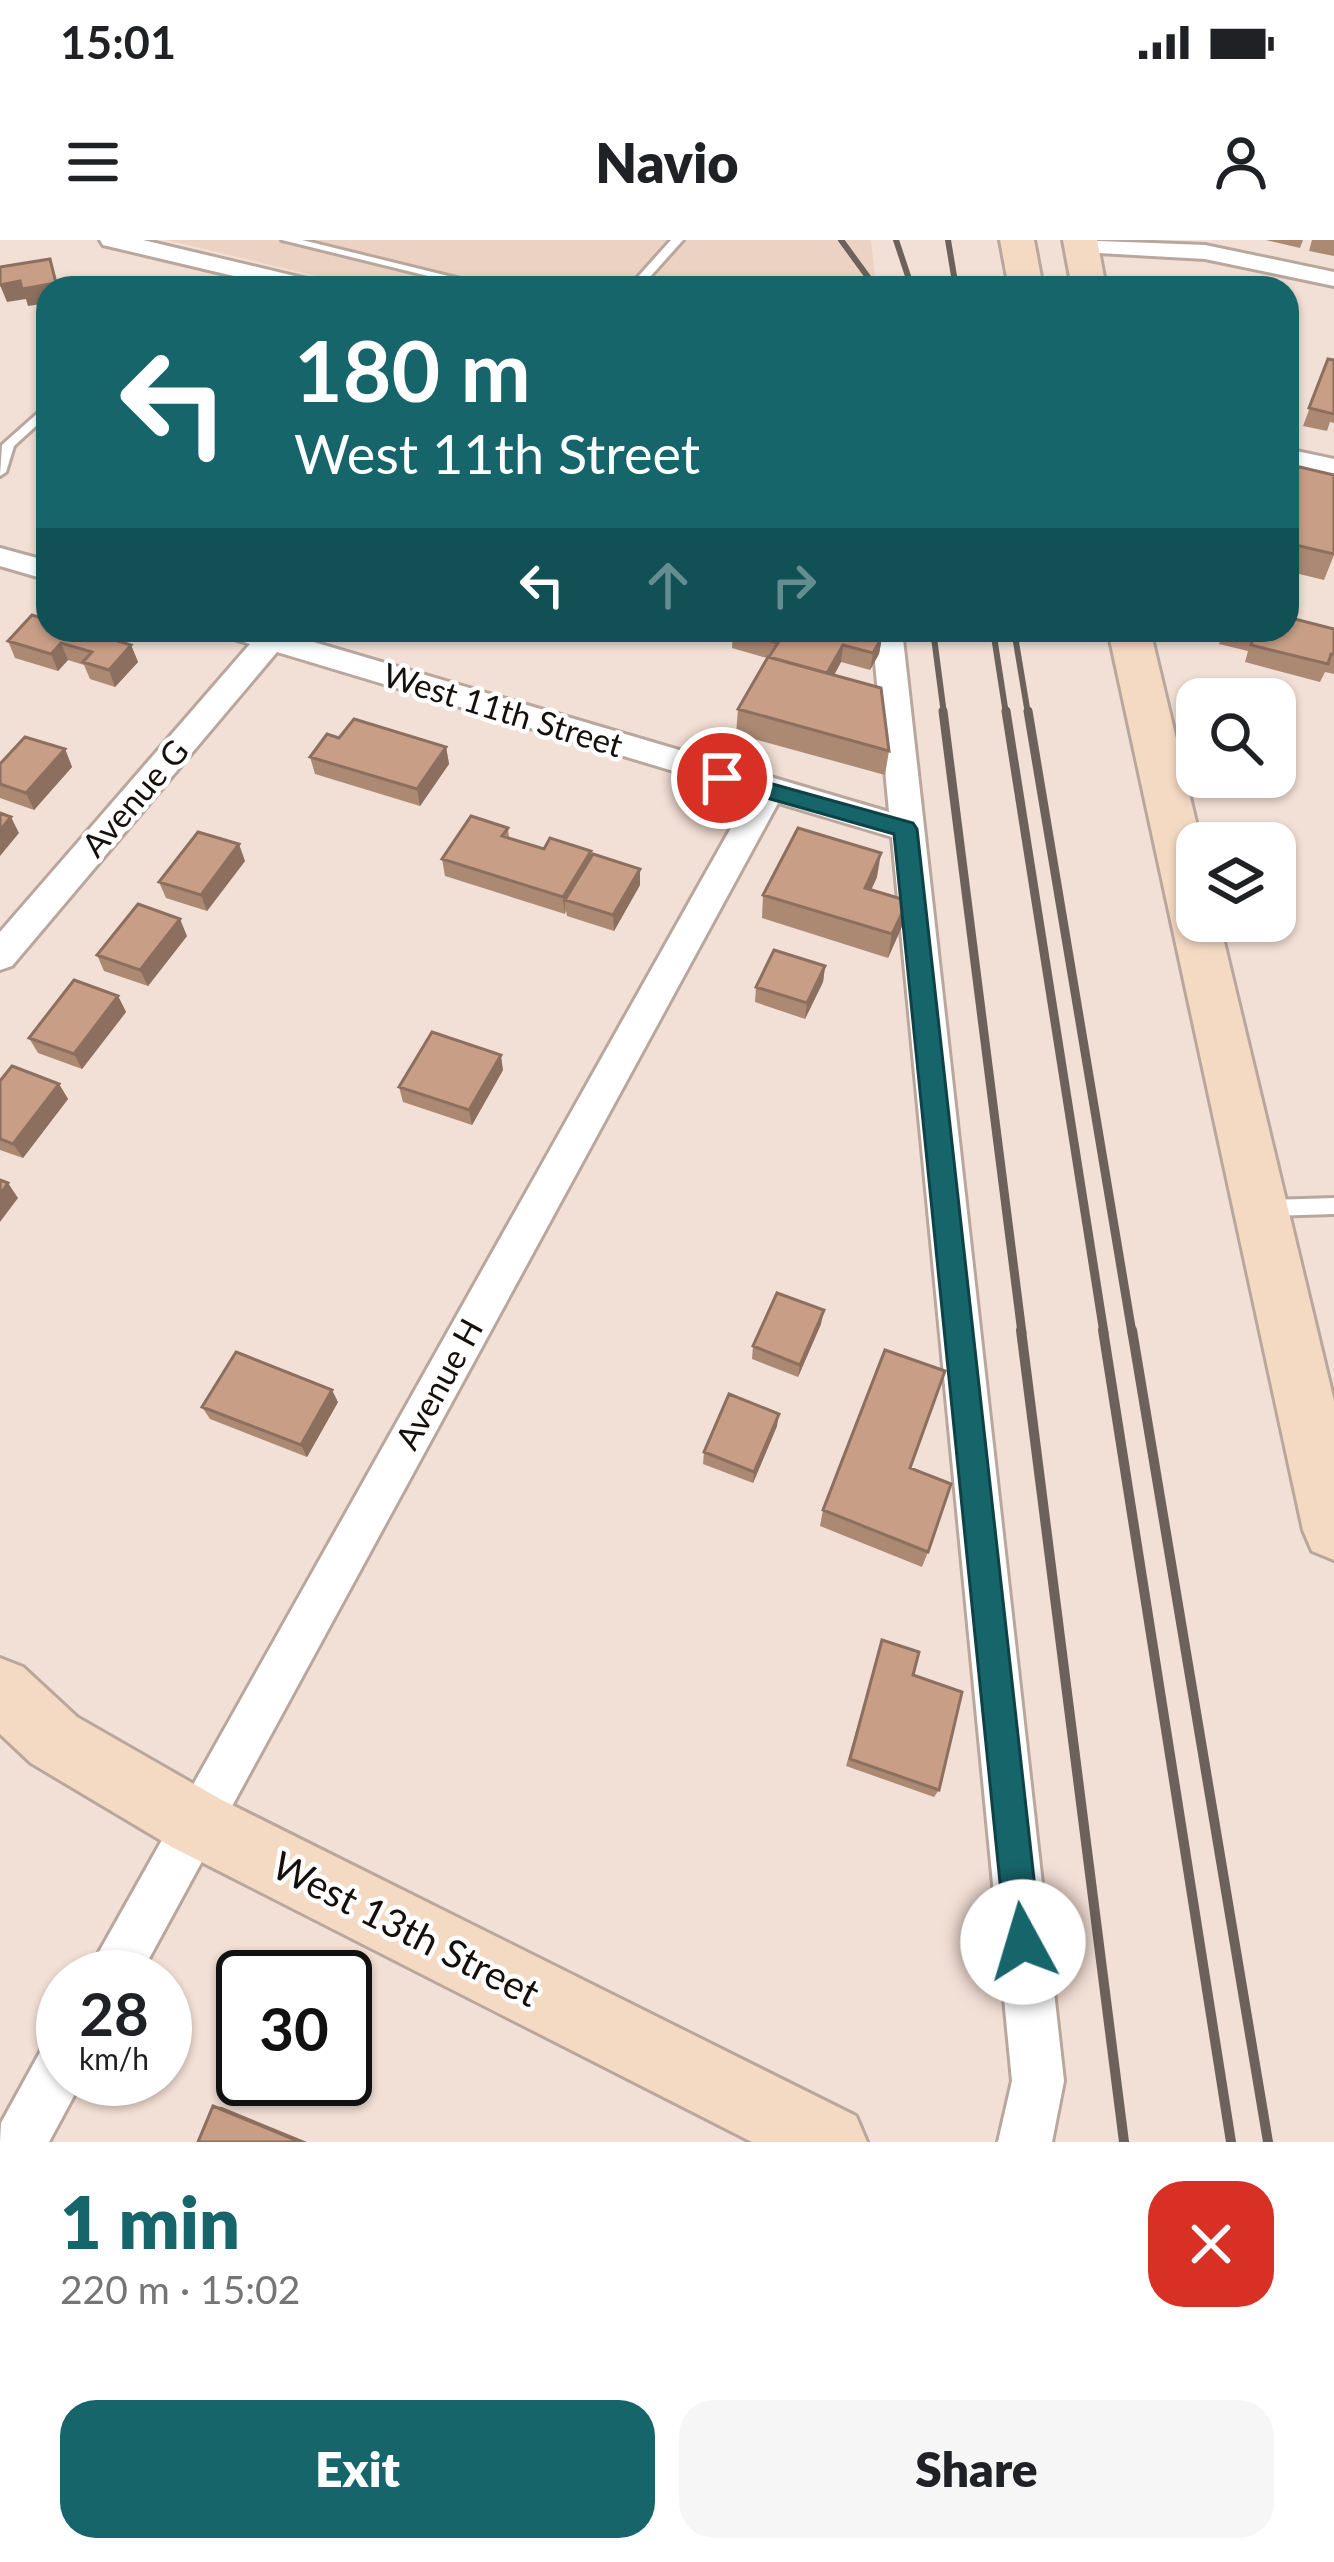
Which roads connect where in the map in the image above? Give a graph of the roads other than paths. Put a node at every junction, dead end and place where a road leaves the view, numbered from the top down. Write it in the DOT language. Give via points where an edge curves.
graph roads {
  1 [pos="112,240"];
  2 [pos="288,240"];
  3 [pos="677,240"];
  4 [pos="1017,240"];
  5 [pos="1080,243"];
  6 [pos="230,276"];
  7 [pos="440,276"];
  8 [pos="645,276"];
  9 [pos="1024,276"];
  10 [pos="1087,276"];
  11 [pos="1334,279"];
  12 [pos="36,419"];
  13 [pos="1299,460"];
  14 [pos="1334,467"];
  15 [pos="0,472"];
  16 [pos="0,556"];
  17 [pos="36,567"];
  18 [pos="249,642"];
  19 [pos="278,642"];
  20 [pos="888,642"];
  21 [pos="1132,642"];
  22 [pos="768,791"];
  23 [pos="905,829"];
  24 [pos="0,956"];
  25 [pos="1334,1206"];
  26 [pos="1261,1208"];
  27 [pos="1334,1530"];
  28 [pos="0,1690"];
  29 [pos="196,1823"];
  30 [pos="126,1950"];
  31 [pos="40,2106"];
  32 [pos="20,2142"];
  33 [pos="830,2142"];
  34 [pos="1025,2142"];
  1 -- 6 [label="street"];
  2 -- 7 [label="lane"];
  3 -- 8 [label="lane"];
  4 -- 9 [label="main road"];
  5 -- 10 [label="main road"];
  5 -- 11 [label="street" via="1205,252"];
  12 -- 15 [label="lane" via="8,445"];
  13 -- 14 [label="street"];
  16 -- 17 [label="street"];
  18 -- 24 [label="street, Avenue G"];
  19 -- 22 [label="street, West 11th Street"];
  20 -- 23 [label="street"];
  21 -- 26 [label="main road"];
  22 -- 23 [label="street, West 11th Street"];
  22 -- 29 [label="street, Avenue H"];
  23 -- 34 [label="street" via="1038,2081"];
  25 -- 26 [label="lane"];
  26 -- 27 [label="main road"];
  28 -- 29 [label="main road, West 13th Street" via="54,1740"];
  29 -- 30 [label="street, Avenue H"];
  29 -- 33 [label="main road, West 13th Street"];
  31 -- 32 [label="street"];
}
